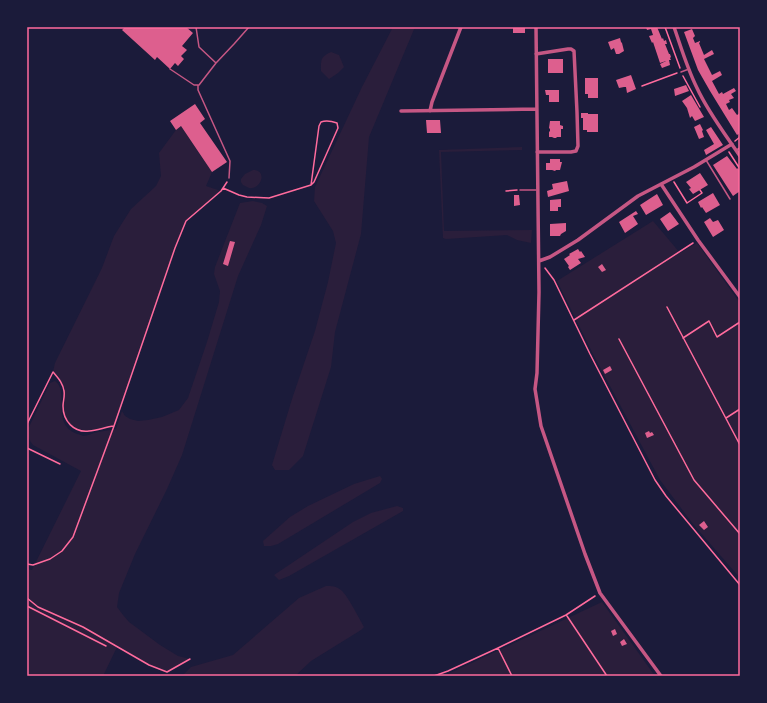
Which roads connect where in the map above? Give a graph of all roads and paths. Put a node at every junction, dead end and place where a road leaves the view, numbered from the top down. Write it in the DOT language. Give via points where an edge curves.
graph roads {
  1 [pos="196,27"];
  2 [pos="248,27"];
  3 [pos="461,27"];
  4 [pos="536,27"];
  5 [pos="665,27"];
  6 [pos="674,27"];
  7 [pos="536,54"];
  8 [pos="216,63"];
  9 [pos="170,69"];
  10 [pos="689,69"];
  11 [pos="681,72"];
  12 [pos="198,85"];
  13 [pos="642,86"];
  14 [pos="537,109"];
  15 [pos="401,111"];
  16 [pos="430,111"];
  17 [pos="740,137"];
  18 [pos="738,139"];
  19 [pos="732,144"];
  20 [pos="726,147"];
  21 [pos="738,149"];
  22 [pos="537,152"];
  23 [pos="740,156"];
  24 [pos="706,160"];
  25 [pos="740,169"];
  26 [pos="229,178"];
  27 [pos="672,179"];
  28 [pos="661,184"];
  29 [pos="311,185"];
  30 [pos="223,188"];
  31 [pos="520,190"];
  32 [pos="538,190"];
  33 [pos="700,190"];
  34 [pos="506,191"];
  35 [pos="730,199"];
  36 [pos="698,240"];
  37 [pos="539,263"];
  38 [pos="740,296"];
  39 [pos="668,307"];
  40 [pos="574,320"];
  41 [pos="740,322"];
  42 [pos="683,338"];
  43 [pos="619,339"];
  44 [pos="740,409"];
  45 [pos="726,418"];
  46 [pos="27,424"];
  47 [pos="114,426"];
  48 [pos="740,445"];
  49 [pos="27,448"];
  50 [pos="60,464"];
  51 [pos="740,534"];
  52 [pos="27,564"];
  53 [pos="740,585"];
  54 [pos="600,593"];
  55 [pos="27,598"];
  56 [pos="27,606"];
  57 [pos="566,615"];
  58 [pos="106,646"];
  59 [pos="498,648"];
  60 [pos="190,659"];
  61 [pos="440,675"];
  62 [pos="434,676"];
  63 [pos="512,676"];
  64 [pos="607,676"];
  65 [pos="661,676"];
  1 -- 8 [label="lane" via="199,47"];
  2 -- 8 [label="lane"];
  3 -- 16 [label="street"];
  4 -- 7 [label="street"];
  5 -- 11 [label="path"];
  6 -- 10 [label="street"];
  7 -- 14 [label="street"];
  7 -- 22 [label="street" via="568,49 574,51 578,146 571,152"];
  8 -- 12 [label="lane"];
  9 -- 12 [label="lane"];
  10 -- 11 [label="lane"];
  10 -- 19 [label="street" via="704,102"];
  11 -- 13 [label="path"];
  12 -- 26 [label="lane" via="230,161"];
  14 -- 16 [label="street"];
  14 -- 22 [label="street"];
  15 -- 16 [label="street"];
  17 -- 18 [label="path"];
  19 -- 20 [label="street"];
  19 -- 21 [label="street"];
  20 -- 24 [label="street"];
  20 -- 25 [label="path"];
  21 -- 23 [label="street"];
  22 -- 32 [label="street"];
  24 -- 27 [label="street"];
  24 -- 35 [label="lane"];
  26 -- 30 [label="path"];
  27 -- 28 [label="street"];
  27 -- 33 [label="path" via="687,203 702,193"];
  28 -- 36 [label="street"];
  28 -- 37 [label="street" via="631,201 578,240"];
  29 -- 29 [label="path" via="338,128 332,121 325,120 319,126"];
  29 -- 30 [label="path" via="269,198 247,197"];
  30 -- 47 [label="path" via="186,221"];
  31 -- 32 [label="lane"];
  31 -- 34 [label="path"];
  32 -- 37 [label="street"];
  36 -- 38 [label="street"];
  36 -- 40 [label="path"];
  37 -- 40 [label="path" via="554,280"];
  37 -- 54 [label="street" via="535,389 541,426"];
  39 -- 42 [label="path"];
  40 -- 53 [label="path" via="660,489"];
  41 -- 42 [label="path" via="717,337 709,321"];
  42 -- 45 [label="path"];
  43 -- 51 [label="path" via="694,480"];
  44 -- 45 [label="path"];
  45 -- 48 [label="path"];
  46 -- 47 [label="path" via="53,372 62,383 65,418 70,426 78,431 89,432"];
  47 -- 52 [label="path" via="73,537 62,551 50,559 33,565"];
  49 -- 50 [label="path"];
  54 -- 57 [label="path"];
  54 -- 65 [label="street"];
  55 -- 60 [label="path" via="38,607 83,627 149,665 167,672"];
  56 -- 58 [label="path"];
  57 -- 59 [label="path"];
  57 -- 64 [label="path"];
  59 -- 61 [label="path"];
  59 -- 63 [label="path"];
  61 -- 62 [label="path"];
}
